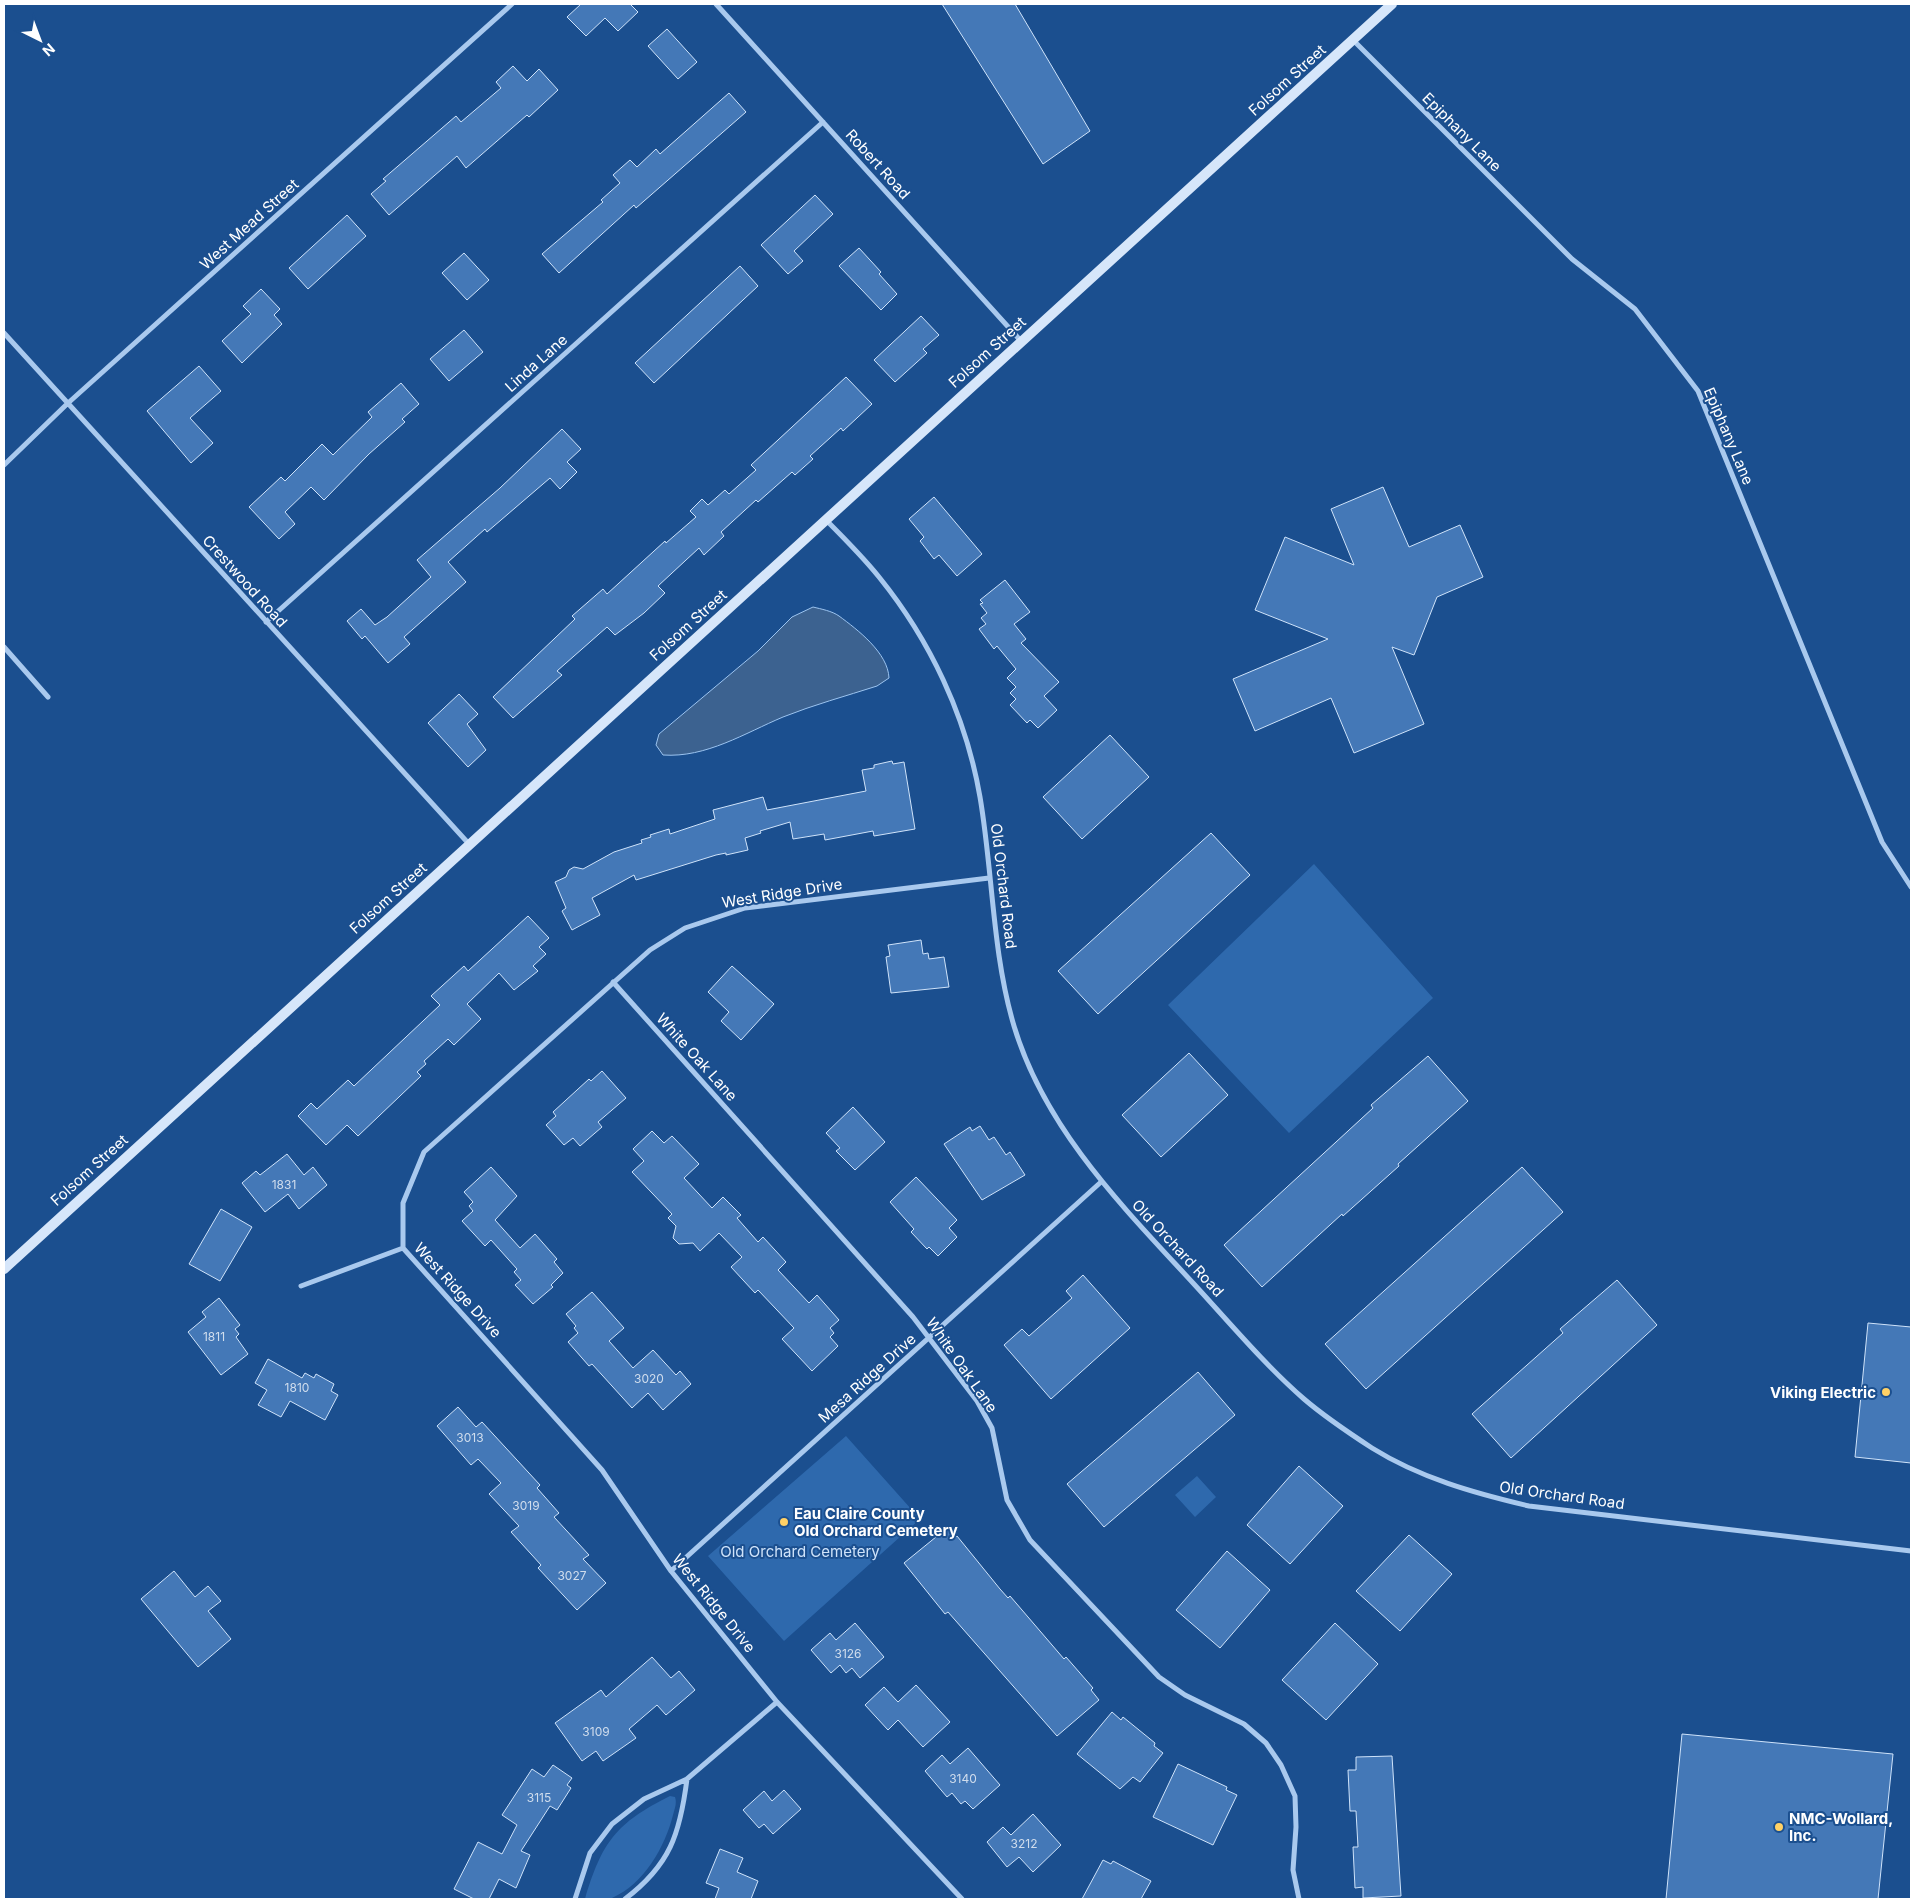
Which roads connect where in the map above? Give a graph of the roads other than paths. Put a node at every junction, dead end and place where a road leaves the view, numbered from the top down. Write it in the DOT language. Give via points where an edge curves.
graph roads {
  1 [pos="512,4"];
  2 [pos="716,4"];
  3 [pos="1392,4"];
  4 [pos="1353,40"];
  5 [pos="823,122"];
  6 [pos="4,333"];
  7 [pos="1021,341"];
  8 [pos="68,404"];
  9 [pos="4,465"];
  10 [pos="826,520"];
  11 [pos="266,622"];
  12 [pos="4,647"];
  13 [pos="48,697"];
  14 [pos="469,844"];
  15 [pos="989,878"];
  16 [pos="1911,887"];
  17 [pos="613,982"];
  18 [pos="1101,1182"];
  19 [pos="403,1248"];
  20 [pos="4,1269"];
  21 [pos="302,1286"];
  22 [pos="929,1338"];
  23 [pos="1911,1551"];
  24 [pos="671,1571"];
  25 [pos="778,1702"];
  26 [pos="687,1779"];
  27 [pos="574,1899"];
  28 [pos="625,1899"];
  29 [pos="962,1899"];
  30 [pos="1299,1899"];
  1 -- 8 [label="street, West Mead Street"];
  2 -- 5 [label="street, Robert Road"];
  3 -- 4 [label="street, Folsom Street"];
  4 -- 7 [label="street, Folsom Street"];
  4 -- 16 [label="street, Epiphany Lane" via="1572,258 1635,309 1698,391 1882,842"];
  5 -- 7 [label="street, Robert Road"];
  5 -- 11 [label="street, Linda Lane"];
  6 -- 8 [label="street, Crestwood Road"];
  7 -- 10 [label="street, Folsom Street"];
  8 -- 9 [label="street, West Mead Street"];
  8 -- 11 [label="street, Crestwood Road"];
  10 -- 14 [label="street, Folsom Street"];
  10 -- 15 [label="street, Old Orchard Road" via="878,575 901,606 928,648 947,688 967,740 980,797"];
  11 -- 14 [label="street, Crestwood Road"];
  12 -- 13 [label="street"];
  14 -- 20 [label="street, Folsom Street"];
  15 -- 17 [label="street, West Ridge Drive" via="746,908 718,915 685,928 650,950"];
  15 -- 18 [label="street, Old Orchard Road" via="1004,986 1015,1028 1034,1077 1066,1135"];
  17 -- 19 [label="street, West Ridge Drive" via="424,1152 403,1203"];
  17 -- 22 [label="street, White Oak Lane"];
  18 -- 22 [label="street, Mesa Ridge Drive"];
  18 -- 23 [label="street, Old Orchard Road" via="1304,1400 1375,1450 1417,1472 1477,1494 1529,1506"];
  19 -- 21 [label="street"];
  19 -- 24 [label="street, West Ridge Drive" via="602,1470"];
  22 -- 24 [label="street, Mesa Ridge Drive"];
  22 -- 30 [label="street, White Oak Lane" via="977,1401 992,1428 1007,1500 1030,1540 1159,1676 1185,1695 1244,1724 1266,1743 1281,1765 1295,1796 1294,1870"];
  24 -- 25 [label="street, West Ridge Drive"];
  25 -- 26 [label="street"];
  25 -- 29 [label="street, West Ridge Drive"];
  26 -- 27 [label="street" via="644,1799 612,1824 590,1854"];
  26 -- 28 [label="street" via="682,1817 667,1857 642,1886"];
}
